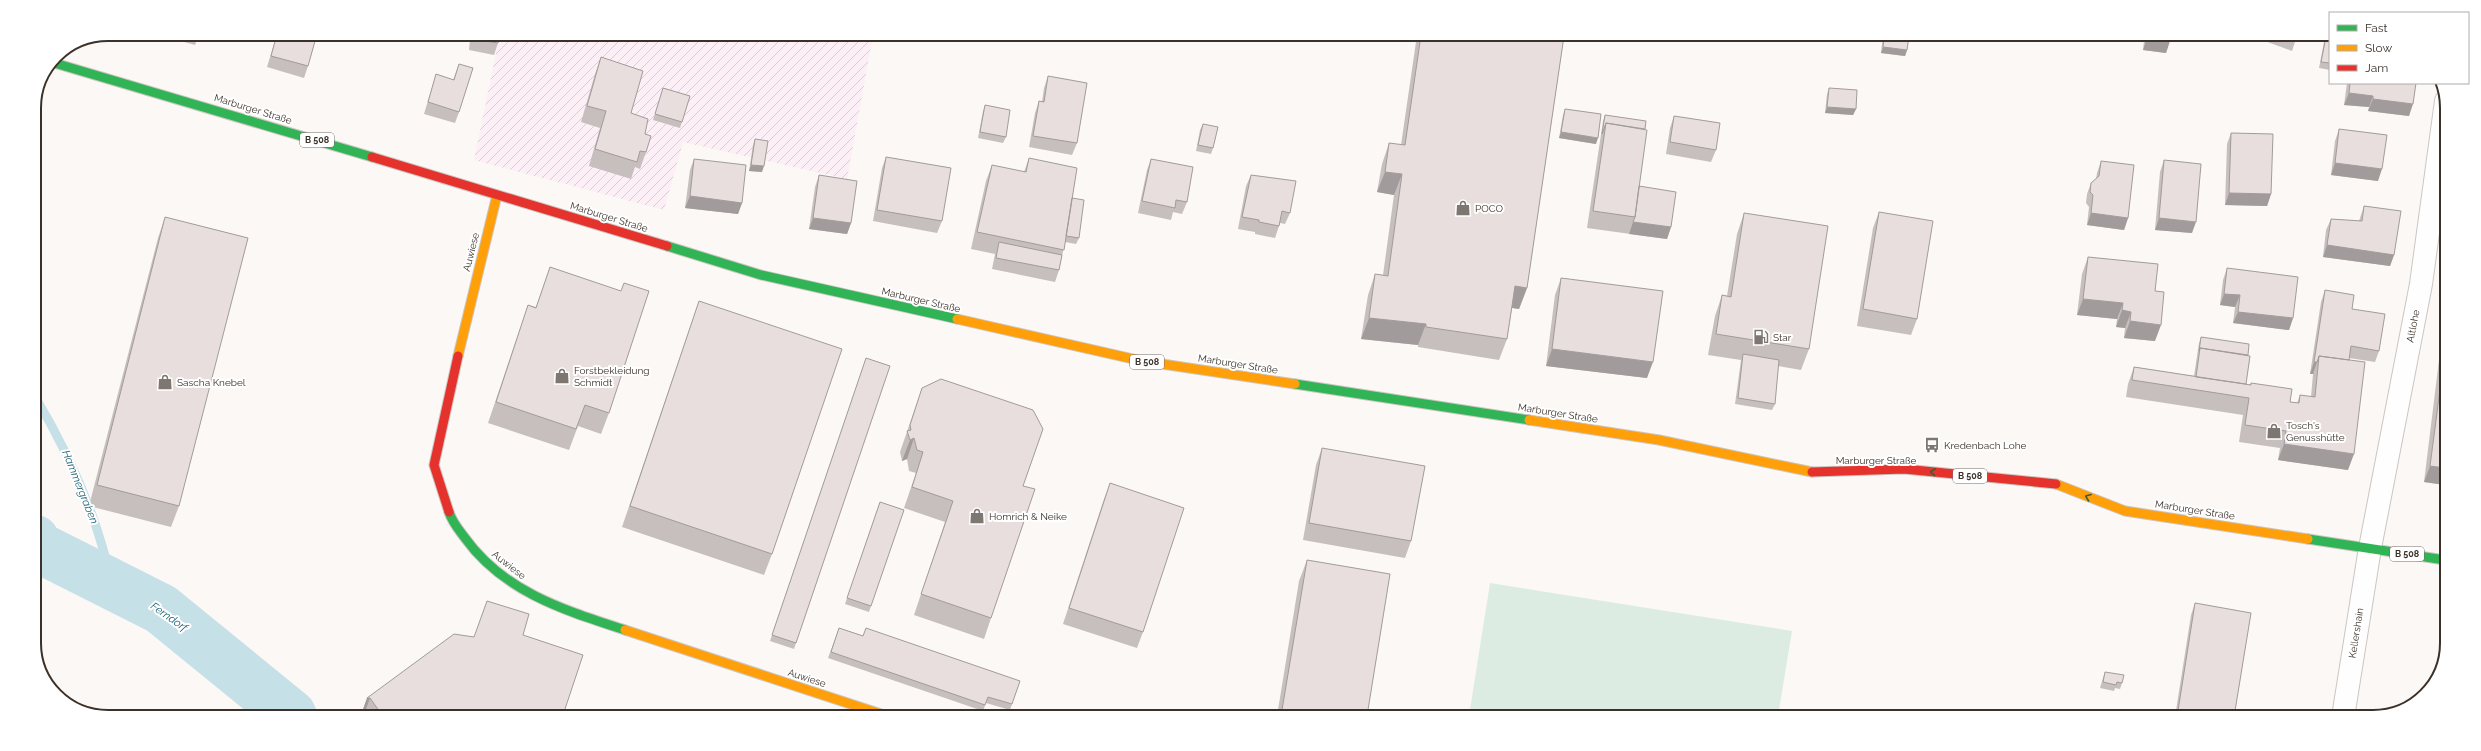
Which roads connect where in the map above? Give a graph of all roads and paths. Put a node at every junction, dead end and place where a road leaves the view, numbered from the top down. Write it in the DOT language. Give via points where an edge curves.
graph roads {
  1 [pos="58,64"];
  2 [pos="2440,145"];
  3 [pos="497,195"];
  4 [pos="2370,548"];
  5 [pos="2440,559"];
  6 [pos="869,710"];
  7 [pos="2344,710"];
  1 -- 3 [label="main road, Marburger Straße / B 508"];
  2 -- 4 [label="street, Altlohe" via="2421,284"];
  4 -- 3 [label="main road, Marburger Straße / B 508, one-way" via="2125,511 2054,484 1904,470 1810,472 1659,440 1142,361 761,275"];
  3 -- 6 [label="main road, Auwiese" via="451,383 434,465 451,518 476,553 513,585 562,609"];
  4 -- 5 [label="main road, Marburger Straße / B 508"];
  4 -- 7 [label="street, Kellershain"];
}
